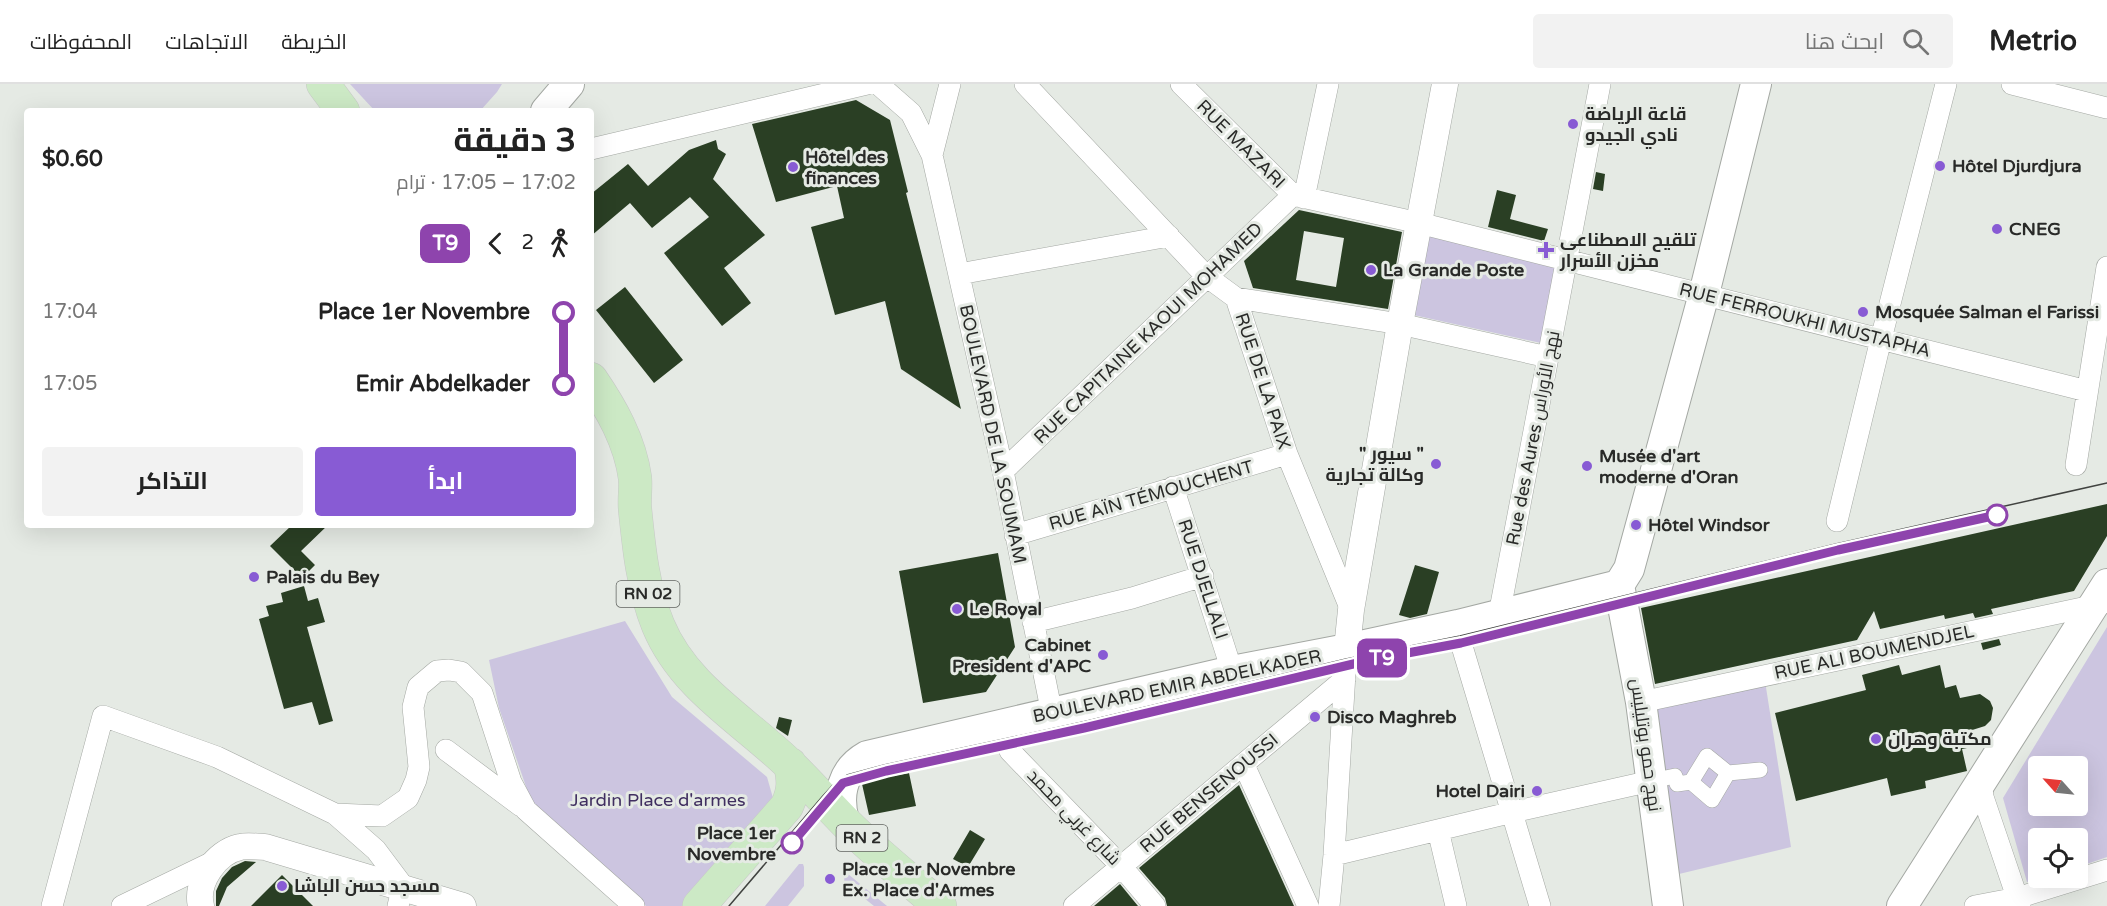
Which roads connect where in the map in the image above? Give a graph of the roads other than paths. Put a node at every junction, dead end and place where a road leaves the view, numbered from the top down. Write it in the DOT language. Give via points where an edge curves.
graph roads {
  1 [pos="323,84"];
  2 [pos="569,84"];
  3 [pos="867,84"];
  4 [pos="878,84"];
  5 [pos="950,84"];
  6 [pos="1025,84"];
  7 [pos="1181,84"];
  8 [pos="1328,84"];
  9 [pos="1445,84"];
  10 [pos="1600,84"];
  11 [pos="1755,84"];
  12 [pos="1946,84"];
  13 [pos="2012,84"];
  14 [pos="342,108"];
  15 [pos="549,108"];
  16 [pos="2107,108"];
  17 [pos="594,148"];
  18 [pos="932,155"];
  19 [pos="1299,197"];
  20 [pos="1419,223"];
  21 [pos="1169,236"];
  22 [pos="1566,261"];
  23 [pos="2107,268"];
  24 [pos="959,274"];
  25 [pos="1206,276"];
  26 [pos="1704,294"];
  27 [pos="1236,298"];
  28 [pos="1400,324"];
  29 [pos="1881,339"];
  30 [pos="1548,357"];
  31 [pos="594,384"];
  32 [pos="2086,391"];
  33 [pos="1287,454"];
  34 [pos="2076,465"];
  35 [pos="1003,471"];
  36 [pos="1173,487"];
  37 [pos="1837,521"];
  38 [pos="1015,535"];
  39 [pos="1203,576"];
  40 [pos="1619,585"];
  41 [pos="2103,597"];
  42 [pos="1351,610"];
  43 [pos="1499,615"];
  44 [pos="1033,622"];
  45 [pos="1458,625"];
  46 [pos="1347,649"];
  47 [pos="1232,671"];
  48 [pos="1345,679"];
  49 [pos="1641,702"];
  50 [pos="1052,714"];
  51 [pos="999,725"];
  52 [pos="446,750"];
  53 [pos="790,764"];
  54 [pos="1244,765"];
  55 [pos="1760,770"];
  56 [pos="1728,773"];
  57 [pos="1651,781"];
  58 [pos="1691,782"];
  59 [pos="1981,782"];
  60 [pos="526,810"];
  61 [pos="1513,812"];
  62 [pos="334,814"];
  63 [pos="844,821"];
  64 [pos="1438,830"];
  65 [pos="1334,855"];
  66 [pos="215,861"];
  67 [pos="1121,866"];
  68 [pos="2107,870"];
  69 [pos="400,896"];
  70 [pos="2019,902"];
  71 [pos="52,906"];
  72 [pos="122,906"];
  73 [pos="201,906"];
  74 [pos="463,906"];
  75 [pos="634,906"];
  76 [pos="699,906"];
  77 [pos="940,906"];
  78 [pos="1074,906"];
  79 [pos="1155,906"];
  80 [pos="1308,906"];
  81 [pos="1329,906"];
  82 [pos="1456,906"];
  83 [pos="1540,906"];
  84 [pos="1668,906"];
  85 [pos="1902,906"];
  86 [pos="1975,906"];
  1 -- 14 [label="main road"];
  2 -- 15 [label="main road"];
  3 -- 17 [label="street"];
  4 -- 18 [label="street" via="911,113"];
  5 -- 18 [label="street"];
  6 -- 21 [label="street, RUE DE LA PAIX"];
  7 -- 19 [label="street, RUE MAZARI"];
  8 -- 19 [label="street"];
  9 -- 20 [label="street"];
  10 -- 22 [label="street, Rue des Aures نهج الأوراس"];
  11 -- 26 [label="main road"];
  12 -- 29 [label="street"];
  13 -- 16 [label="street"];
  18 -- 24 [label="street, BOULEVARD DE LA SOUMAM"];
  19 -- 20 [label="street, RUE FERROUKHI MUSTAPHA"];
  19 -- 25 [label="street, RUE CAPITAINE KAOUI MOHAMED"];
  20 -- 22 [label="street, RUE FERROUKHI MUSTAPHA"];
  20 -- 28 [label="street"];
  21 -- 24 [label="street"];
  21 -- 25 [label="street, RUE DE LA PAIX"];
  22 -- 26 [label="street, RUE FERROUKHI MUSTAPHA"];
  22 -- 30 [label="street, Rue des Aures نهج الأوراس"];
  23 -- 32 [label="street"];
  24 -- 35 [label="street, BOULEVARD DE LA SOUMAM"];
  25 -- 27 [label="street, RUE DE LA PAIX"];
  25 -- 35 [label="street, RUE CAPITAINE KAOUI MOHAMED"];
  26 -- 29 [label="street, RUE FERROUKHI MUSTAPHA"];
  26 -- 40 [label="main road" via="1629,569"];
  27 -- 28 [label="street"];
  27 -- 33 [label="street, RUE DE LA PAIX"];
  28 -- 30 [label="street"];
  28 -- 42 [label="street"];
  29 -- 32 [label="street, RUE FERROUKHI MUSTAPHA"];
  29 -- 37 [label="street"];
  30 -- 43 [label="street, Rue des Aures نهج الأوراس"];
  31 -- 53 [label="main road, RN 02" via="621,429 628,452 635,478 643,573 667,644 692,679"];
  32 -- 34 [label="street"];
  33 -- 36 [label="street, RUE AÏN TÉMOUCHENT"];
  33 -- 42 [label="street, RUE DE LA PAIX"];
  35 -- 38 [label="street, BOULEVARD DE LA SOUMAM"];
  36 -- 38 [label="street, RUE AÏN TÉMOUCHENT"];
  36 -- 39 [label="street, RUE DJELLALI"];
  38 -- 44 [label="street, BOULEVARD DE LA SOUMAM"];
  39 -- 44 [label="street"];
  39 -- 47 [label="street, RUE DJELLALI"];
  40 -- 43 [label="main road, BOULEVARD EMIR ABDELKADER"];
  40 -- 49 [label="main road, نهج حمو بوتليليس"];
  41 -- 49 [label="street, RUE ALI BOUMENDJEL"];
  41 -- 59 [label="main road"];
  42 -- 46 [label="street"];
  43 -- 45 [label="main road, BOULEVARD EMIR ABDELKADER"];
  44 -- 50 [label="street, BOULEVARD DE LA SOUMAM"];
  45 -- 46 [label="main road, BOULEVARD EMIR ABDELKADER"];
  45 -- 61 [label="street"];
  46 -- 47 [label="main road, BOULEVARD EMIR ABDELKADER"];
  46 -- 48 [label="street"];
  47 -- 50 [label="main road, BOULEVARD EMIR ABDELKADER"];
  48 -- 54 [label="street, RUE BENSENOUSSI"];
  48 -- 65 [label="street"];
  49 -- 57 [label="main road, نهج حمو بوتليليس"];
  50 -- 51 [label="main road, BOULEVARD EMIR ABDELKADER"];
  51 -- 63 [label="main road, BOULEVARD EMIR ABDELKADER" via="867,756 847,775 841,793"];
  51 -- 67 [label="street, شارع غربي محمد" via="1010,751"];
  52 -- 60 [label="street"];
  53 -- 63 [label="main road, RN 2"];
  53 -- 76 [label="main road" via="794,781 787,806"];
  54 -- 67 [label="street, RUE BENSENOUSSI"];
  54 -- 80 [label="street"];
  55 -- 56 [label="street"];
  56 -- 58 [label="street" via="1707,756"];
  56 -- 58 [label="street" via="1712,800"];
  57 -- 58 [label="street" via="1675,776 1677,784"];
  57 -- 61 [label="street"];
  57 -- 84 [label="main road, نهج حمو بوتليليس"];
  59 -- 70 [label="street"];
  59 -- 85 [label="main road"];
  60 -- 62 [label="street" via="511,782 482,693 461,672 449,670 437,671 418,687 413,707 419,767 408,798 382,816"];
  60 -- 75 [label="street"];
  61 -- 64 [label="street"];
  61 -- 83 [label="street"];
  62 -- 69 [label="street" via="376,850"];
  62 -- 71 [label="street" via="217,757 103,716"];
  63 -- 77 [label="main road, RN 2"];
  64 -- 65 [label="street"];
  64 -- 82 [label="street"];
  65 -- 81 [label="street"];
  66 -- 69 [label="street" via="241,847 265,847"];
  66 -- 72 [label="street"];
  66 -- 73 [label="street" via="201,887"];
  67 -- 78 [label="street, RUE BENSENOUSSI"];
  67 -- 79 [label="street, شارع غربي محمد"];
  68 -- 70 [label="street"];
  69 -- 74 [label="street"];
  70 -- 86 [label="street"];
}
